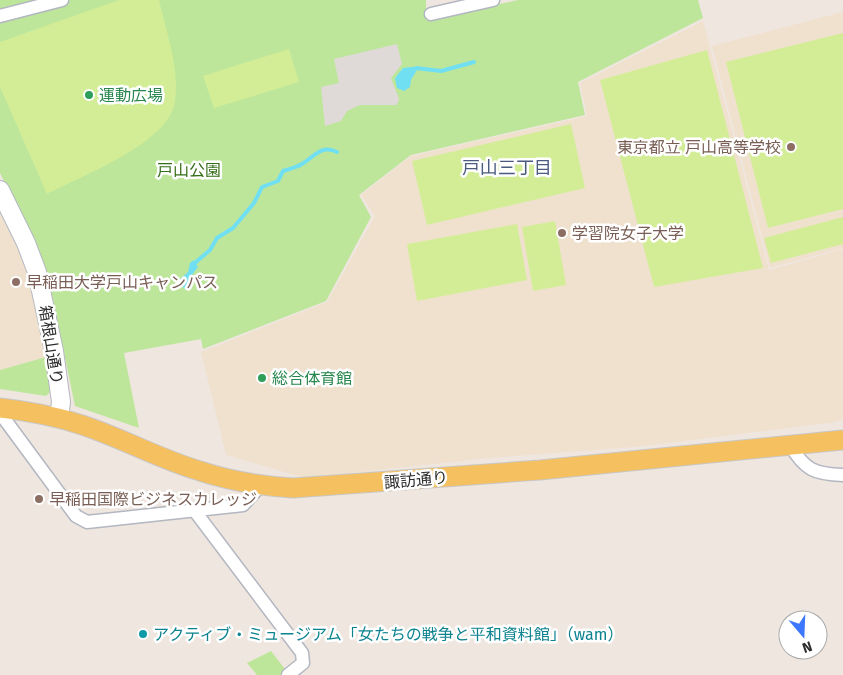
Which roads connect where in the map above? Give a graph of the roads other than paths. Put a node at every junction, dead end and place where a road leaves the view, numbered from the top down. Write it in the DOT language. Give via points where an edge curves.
graph roads {
  1 [pos="62,0"];
  2 [pos="493,0"];
  3 [pos="431,14"];
  4 [pos="0,16"];
  5 [pos="0,190"];
  6 [pos="0,408"];
  7 [pos="0,413"];
  8 [pos="59,418"];
  9 [pos="843,440"];
  10 [pos="790,445"];
  11 [pos="843,476"];
  12 [pos="260,486"];
  13 [pos="194,510"];
  14 [pos="288,675"];
  1 -- 4 [label="street"];
  2 -- 3 [label="street"];
  5 -- 8 [label="street, 箱根山通り" via="32,257 41,286 61,402"];
  6 -- 8 [label="main road, 諏訪通り"];
  7 -- 13 [label="street" via="82,520"];
  8 -- 12 [label="main road, 諏訪通り" via="198,471"];
  9 -- 10 [label="main road, 諏訪通り"];
  10 -- 11 [label="street" via="804,467"];
  10 -- 12 [label="main road, 諏訪通り" via="386,482 293,488"];
  12 -- 13 [label="street" via="243,505"];
  13 -- 14 [label="street" via="302,653 303,663"];
}
